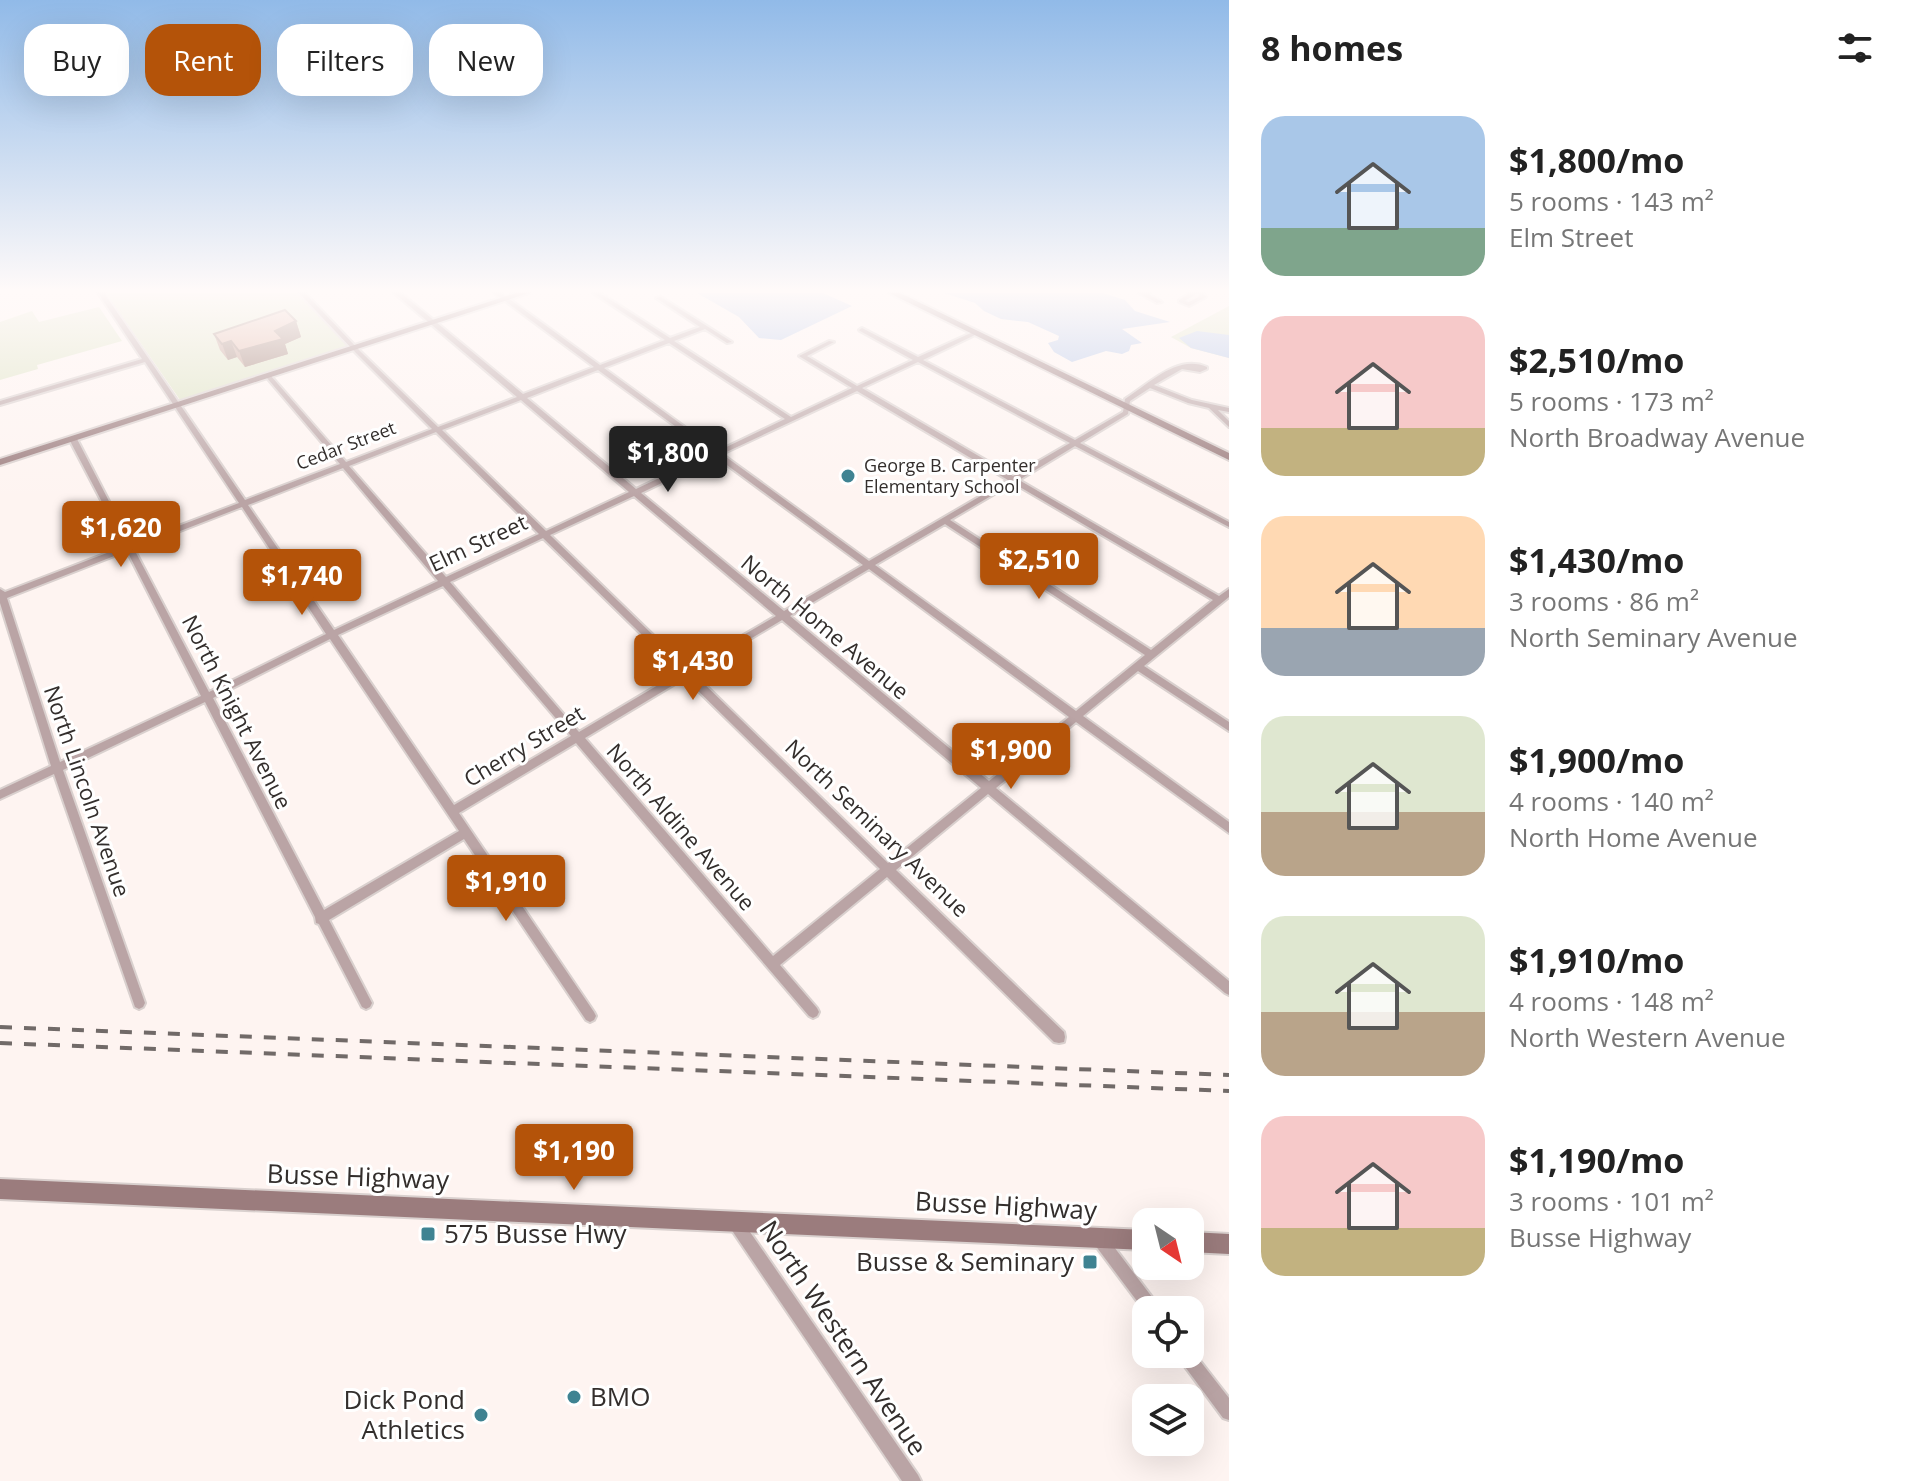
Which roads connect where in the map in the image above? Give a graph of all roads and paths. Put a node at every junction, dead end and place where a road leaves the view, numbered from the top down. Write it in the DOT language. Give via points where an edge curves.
graph roads {
  1 [pos="138,362"];
  2 [pos="146,362"];
  3 [pos="314,362"];
  4 [pos="370,362"];
  5 [pos="481,362"];
  6 [pos="590,362"];
  7 [pos="613,362"];
  8 [pos="702,362"];
  9 [pos="813,362"];
  10 [pos="912,362"];
  11 [pos="925,362"];
  12 [pos="1035,362"];
  13 [pos="1182,367"];
  14 [pos="598,368"];
  15 [pos="269,377"];
  16 [pos="1151,386"];
  17 [pos="857,388"];
  18 [pos="522,397"];
  19 [pos="0,403"];
  20 [pos="176,406"];
  21 [pos="1127,407"];
  22 [pos="1212,408"];
  23 [pos="1229,410"];
  24 [pos="790,419"];
  25 [pos="1229,425"];
  26 [pos="437,429"];
  27 [pos="73,439"];
  28 [pos="1076,443"];
  29 [pos="716,454"];
  30 [pos="1229,457"];
  31 [pos="0,462"];
  32 [pos="343,464"];
  33 [pos="1013,480"];
  34 [pos="635,492"];
  35 [pos="242,504"];
  36 [pos="944,520"];
  37 [pos="1229,525"];
  38 [pos="544,534"];
  39 [pos="130,548"];
  40 [pos="868,565"];
  41 [pos="444,581"];
  42 [pos="1229,592"];
  43 [pos="1,594"];
  44 [pos="1219,600"];
  45 [pos="783,616"];
  46 [pos="335,635"];
  47 [pos="1152,655"];
  48 [pos="1137,666"];
  49 [pos="687,672"];
  50 [pos="207,697"];
  51 [pos="1075,717"];
  52 [pos="1229,727"];
  53 [pos="578,737"];
  54 [pos="57,769"];
  55 [pos="989,787"];
  56 [pos="0,795"];
  57 [pos="453,811"];
  58 [pos="1229,828"];
  59 [pos="467,832"];
  60 [pos="888,869"];
  61 [pos="320,919"];
  62 [pos="772,964"];
  63 [pos="1229,989"];
  64 [pos="139,1003"];
  65 [pos="366,1003"];
  66 [pos="813,1012"];
  67 [pos="590,1016"];
  68 [pos="1059,1037"];
  69 [pos="0,1189"];
  70 [pos="734,1222"];
  71 [pos="1098,1238"];
  72 [pos="1132,1239"];
  73 [pos="1204,1243"];
  74 [pos="1229,1244"];
  75 [pos="1142,1296"];
  76 [pos="1196,1368"];
  77 [pos="1229,1412"];
  78 [pos="912,1481"];
  1 -- 19 [label="street"];
  2 -- 20 [label="street"];
  3 -- 15 [label="main road"];
  4 -- 26 [label="street, North Seminary Avenue"];
  5 -- 18 [label="street, North Home Avenue"];
  6 -- 14 [label="street"];
  7 -- 14 [label="street, Cedar Street"];
  8 -- 24 [label="street"];
  9 -- 17 [label="street"];
  10 -- 17 [label="street, Elm Street"];
  11 -- 28 [label="street"];
  12 -- 21 [label="main road"];
  13 -- 16 [label="street, Cherry Street"];
  14 -- 18 [label="street, Cedar Street"];
  14 -- 29 [label="street"];
  15 -- 20 [label="main road"];
  15 -- 32 [label="street, North Aldine Avenue"];
  16 -- 21 [label="street, Cherry Street" via="1127,400"];
  16 -- 22 [label="street"];
  17 -- 24 [label="street, Elm Street"];
  17 -- 33 [label="street"];
  18 -- 26 [label="street, Cedar Street"];
  18 -- 34 [label="street, North Home Avenue"];
  20 -- 27 [label="main road"];
  20 -- 35 [label="street"];
  21 -- 28 [label="street, Cherry Street" via="1126,413"];
  21 -- 30 [label="main road"];
  22 -- 23 [label="street"];
  22 -- 25 [label="street"];
  24 -- 29 [label="street, Elm Street"];
  26 -- 32 [label="street, Cedar Street"];
  26 -- 38 [label="street, North Seminary Avenue"];
  27 -- 31 [label="main road"];
  27 -- 39 [label="street, North Knight Avenue"];
  28 -- 33 [label="street, Cherry Street"];
  28 -- 37 [label="street"];
  29 -- 34 [label="street, Elm Street"];
  29 -- 40 [label="street"];
  32 -- 35 [label="street, Cedar Street"];
  32 -- 41 [label="street, North Aldine Avenue"];
  33 -- 36 [label="street, Cherry Street"];
  33 -- 44 [label="street"];
  34 -- 38 [label="street, Elm Street"];
  34 -- 45 [label="street, North Home Avenue"];
  35 -- 39 [label="street, Cedar Street"];
  35 -- 46 [label="street"];
  36 -- 40 [label="street, Cherry Street"];
  36 -- 47 [label="street"];
  38 -- 41 [label="street, Elm Street"];
  38 -- 49 [label="street, North Seminary Avenue"];
  39 -- 43 [label="street, Cedar Street"];
  39 -- 50 [label="street, North Knight Avenue"];
  40 -- 45 [label="street, Cherry Street"];
  40 -- 51 [label="street"];
  41 -- 46 [label="street, Elm Street"];
  41 -- 53 [label="street, North Aldine Avenue"];
  42 -- 44 [label="street"];
  43 -- 54 [label="street, North Lincoln Avenue"];
  44 -- 47 [label="street"];
  45 -- 49 [label="street, Cherry Street"];
  45 -- 55 [label="street, North Home Avenue"];
  46 -- 50 [label="street, Elm Street"];
  46 -- 57 [label="street"];
  47 -- 48 [label="street"];
  48 -- 51 [label="street"];
  48 -- 52 [label="street"];
  49 -- 53 [label="street, Cherry Street"];
  49 -- 60 [label="street, North Seminary Avenue"];
  50 -- 54 [label="street, Elm Street"];
  50 -- 61 [label="street, North Knight Avenue"];
  51 -- 55 [label="street"];
  51 -- 58 [label="street"];
  53 -- 57 [label="street, Cherry Street"];
  53 -- 62 [label="street, North Aldine Avenue"];
  54 -- 56 [label="street, Elm Street"];
  54 -- 64 [label="street, North Lincoln Avenue"];
  55 -- 60 [label="street"];
  55 -- 63 [label="street, North Home Avenue"];
  57 -- 59 [label="street"];
  59 -- 61 [label="street"];
  59 -- 67 [label="street"];
  60 -- 62 [label="street"];
  60 -- 68 [label="street, North Seminary Avenue"];
  61 -- 65 [label="street, North Knight Avenue"];
  62 -- 66 [label="street, North Aldine Avenue"];
  69 -- 70 [label="main road, Busse Highway"];
  70 -- 71 [label="main road, Busse Highway"];
  70 -- 78 [label="street, North Western Avenue"];
  71 -- 72 [label="main road, Busse Highway"];
  71 -- 75 [label="street"];
  73 -- 74 [label="main road"];
  76 -- 77 [label="street"];
}
